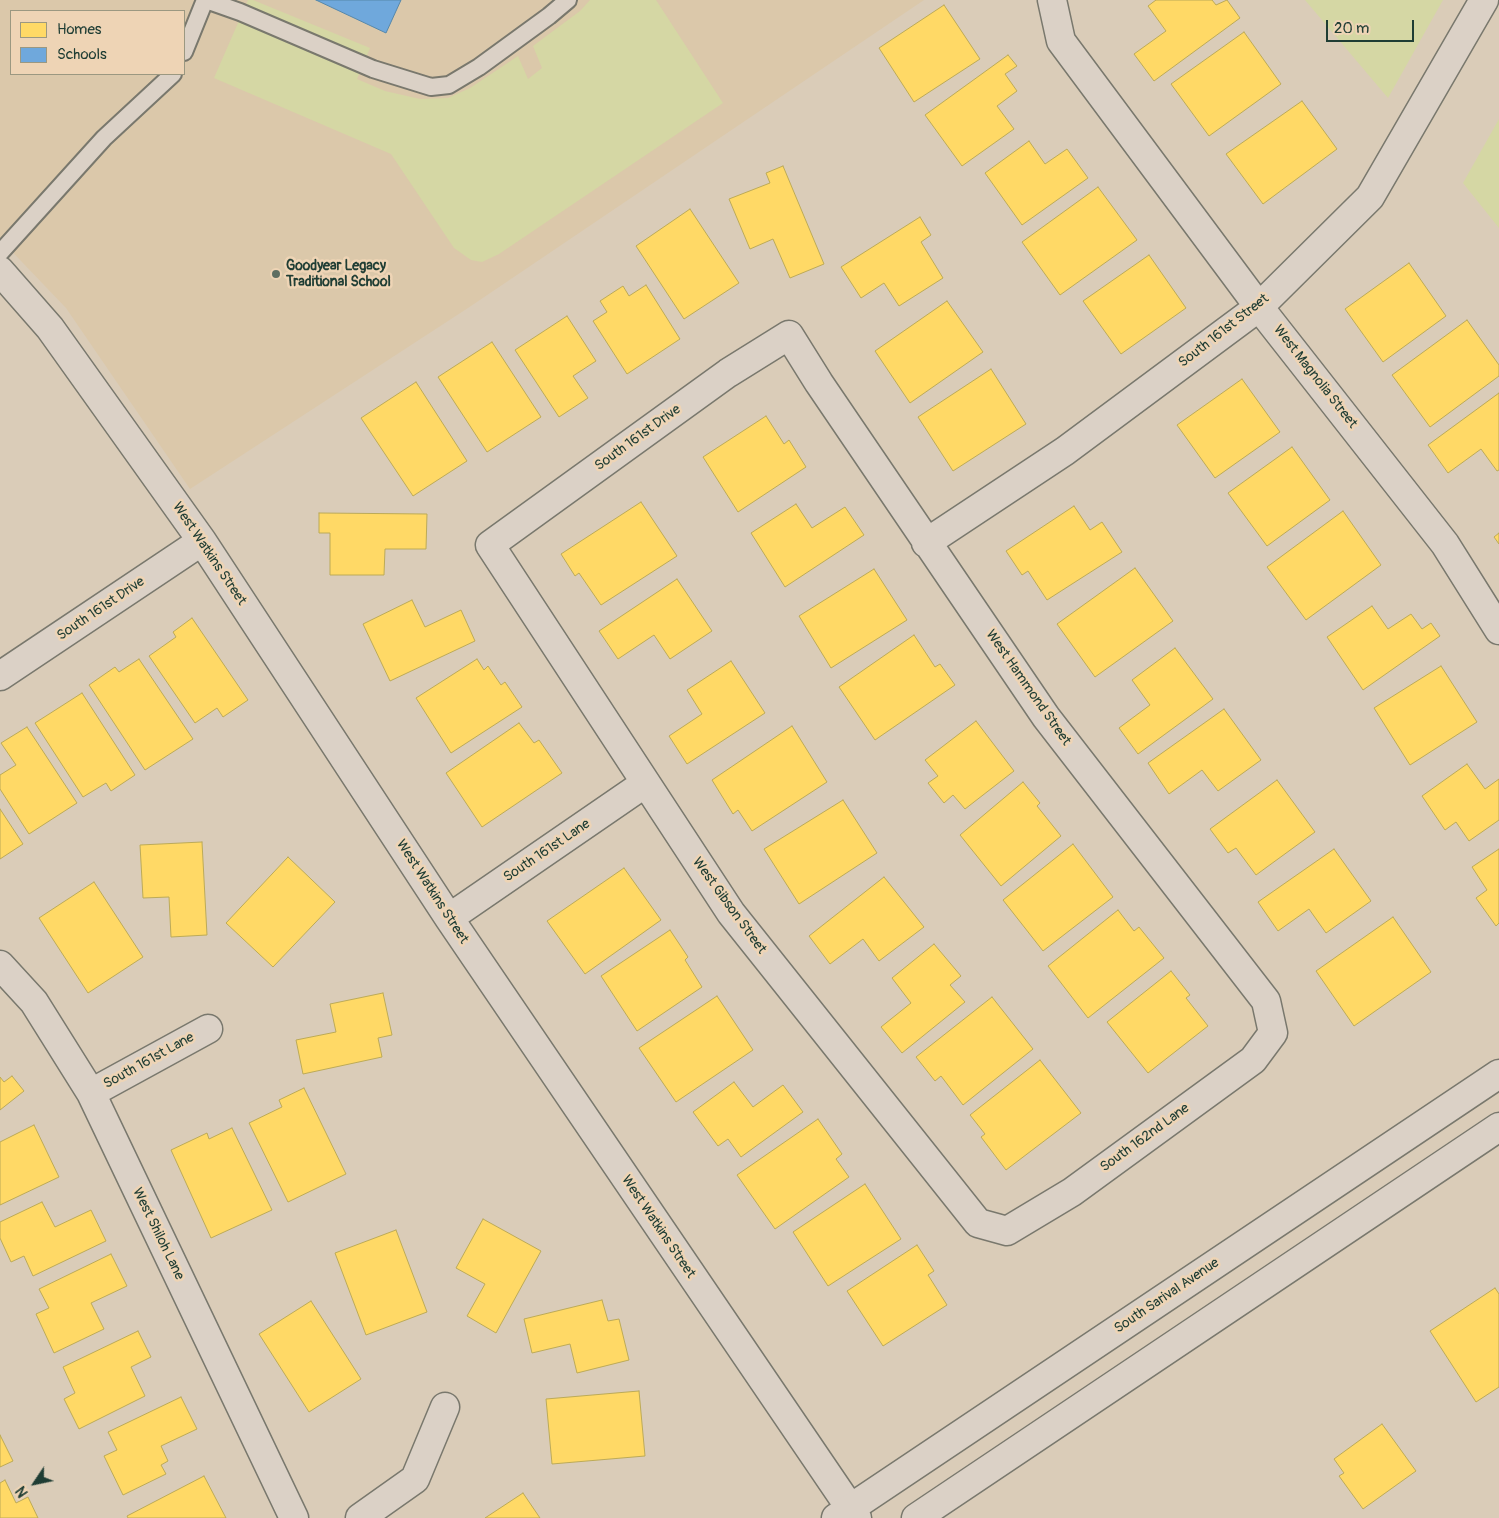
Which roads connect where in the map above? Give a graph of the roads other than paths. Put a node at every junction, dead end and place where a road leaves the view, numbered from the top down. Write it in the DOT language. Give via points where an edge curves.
graph roads {
  1 [pos="206,0"];
  2 [pos="568,0"];
  3 [pos="1052,0"];
  4 [pos="1484,0"];
  5 [pos="185,50"];
  6 [pos="172,75"];
  7 [pos="0,253"];
  8 [pos="0,271"];
  9 [pos="1259,306"];
  10 [pos="789,335"];
  11 [pos="202,541"];
  12 [pos="926,543"];
  13 [pos="490,545"];
  14 [pos="1499,630"];
  15 [pos="0,676"];
  16 [pos="644,784"];
  17 [pos="449,918"];
  18 [pos="0,965"];
  19 [pos="208,1029"];
  20 [pos="1273,1033"];
  21 [pos="1499,1074"];
  22 [pos="1476,1089"];
  23 [pos="91,1093"];
  24 [pos="1499,1125"];
  25 [pos="1007,1231"];
  26 [pos="445,1407"];
  27 [pos="847,1515"];
  28 [pos="294,1518"];
  29 [pos="360,1518"];
  30 [pos="916,1518"];
  1 -- 2 [label="lane" via="373,69 431,87 449,85 479,67"];
  1 -- 5 [label="lane"];
  3 -- 9 [label="street, West Magnolia Street" via="1061,41"];
  4 -- 9 [label="street, South 161st Street" via="1370,197"];
  6 -- 7 [label="lane" via="104,138"];
  8 -- 11 [label="street, West Watkins Street" via="50,328"];
  9 -- 12 [label="street, South 161st Street" via="1064,451"];
  9 -- 14 [label="street, West Magnolia Street" via="1445,544"];
  10 -- 12 [label="street, West Hammond Street"];
  10 -- 13 [label="street, South 161st Drive" via="728,373"];
  11 -- 15 [label="street, South 161st Drive"];
  11 -- 17 [label="street, West Watkins Street"];
  12 -- 20 [label="street, West Hammond Street" via="1046,717 1266,1001"];
  13 -- 16 [label="street, West Gibson Street"];
  16 -- 17 [label="street, South 161st Lane"];
  16 -- 25 [label="street, West Gibson Street" via="731,913 978,1223"];
  17 -- 27 [label="street, West Watkins Street"];
  18 -- 23 [label="street, West Shiloh Lane" via="34,1002"];
  19 -- 23 [label="street, South 161st Lane"];
  20 -- 25 [label="street, South 162nd Lane" via="1254,1060 1072,1192"];
  21 -- 22 [label="street, South Sarival Avenue"];
  22 -- 24 [label="street"];
  22 -- 27 [label="street, South Sarival Avenue"];
  23 -- 28 [label="street, West Shiloh Lane"];
  24 -- 30 [label="street"];
  26 -- 29 [label="street" via="414,1479"];
}
